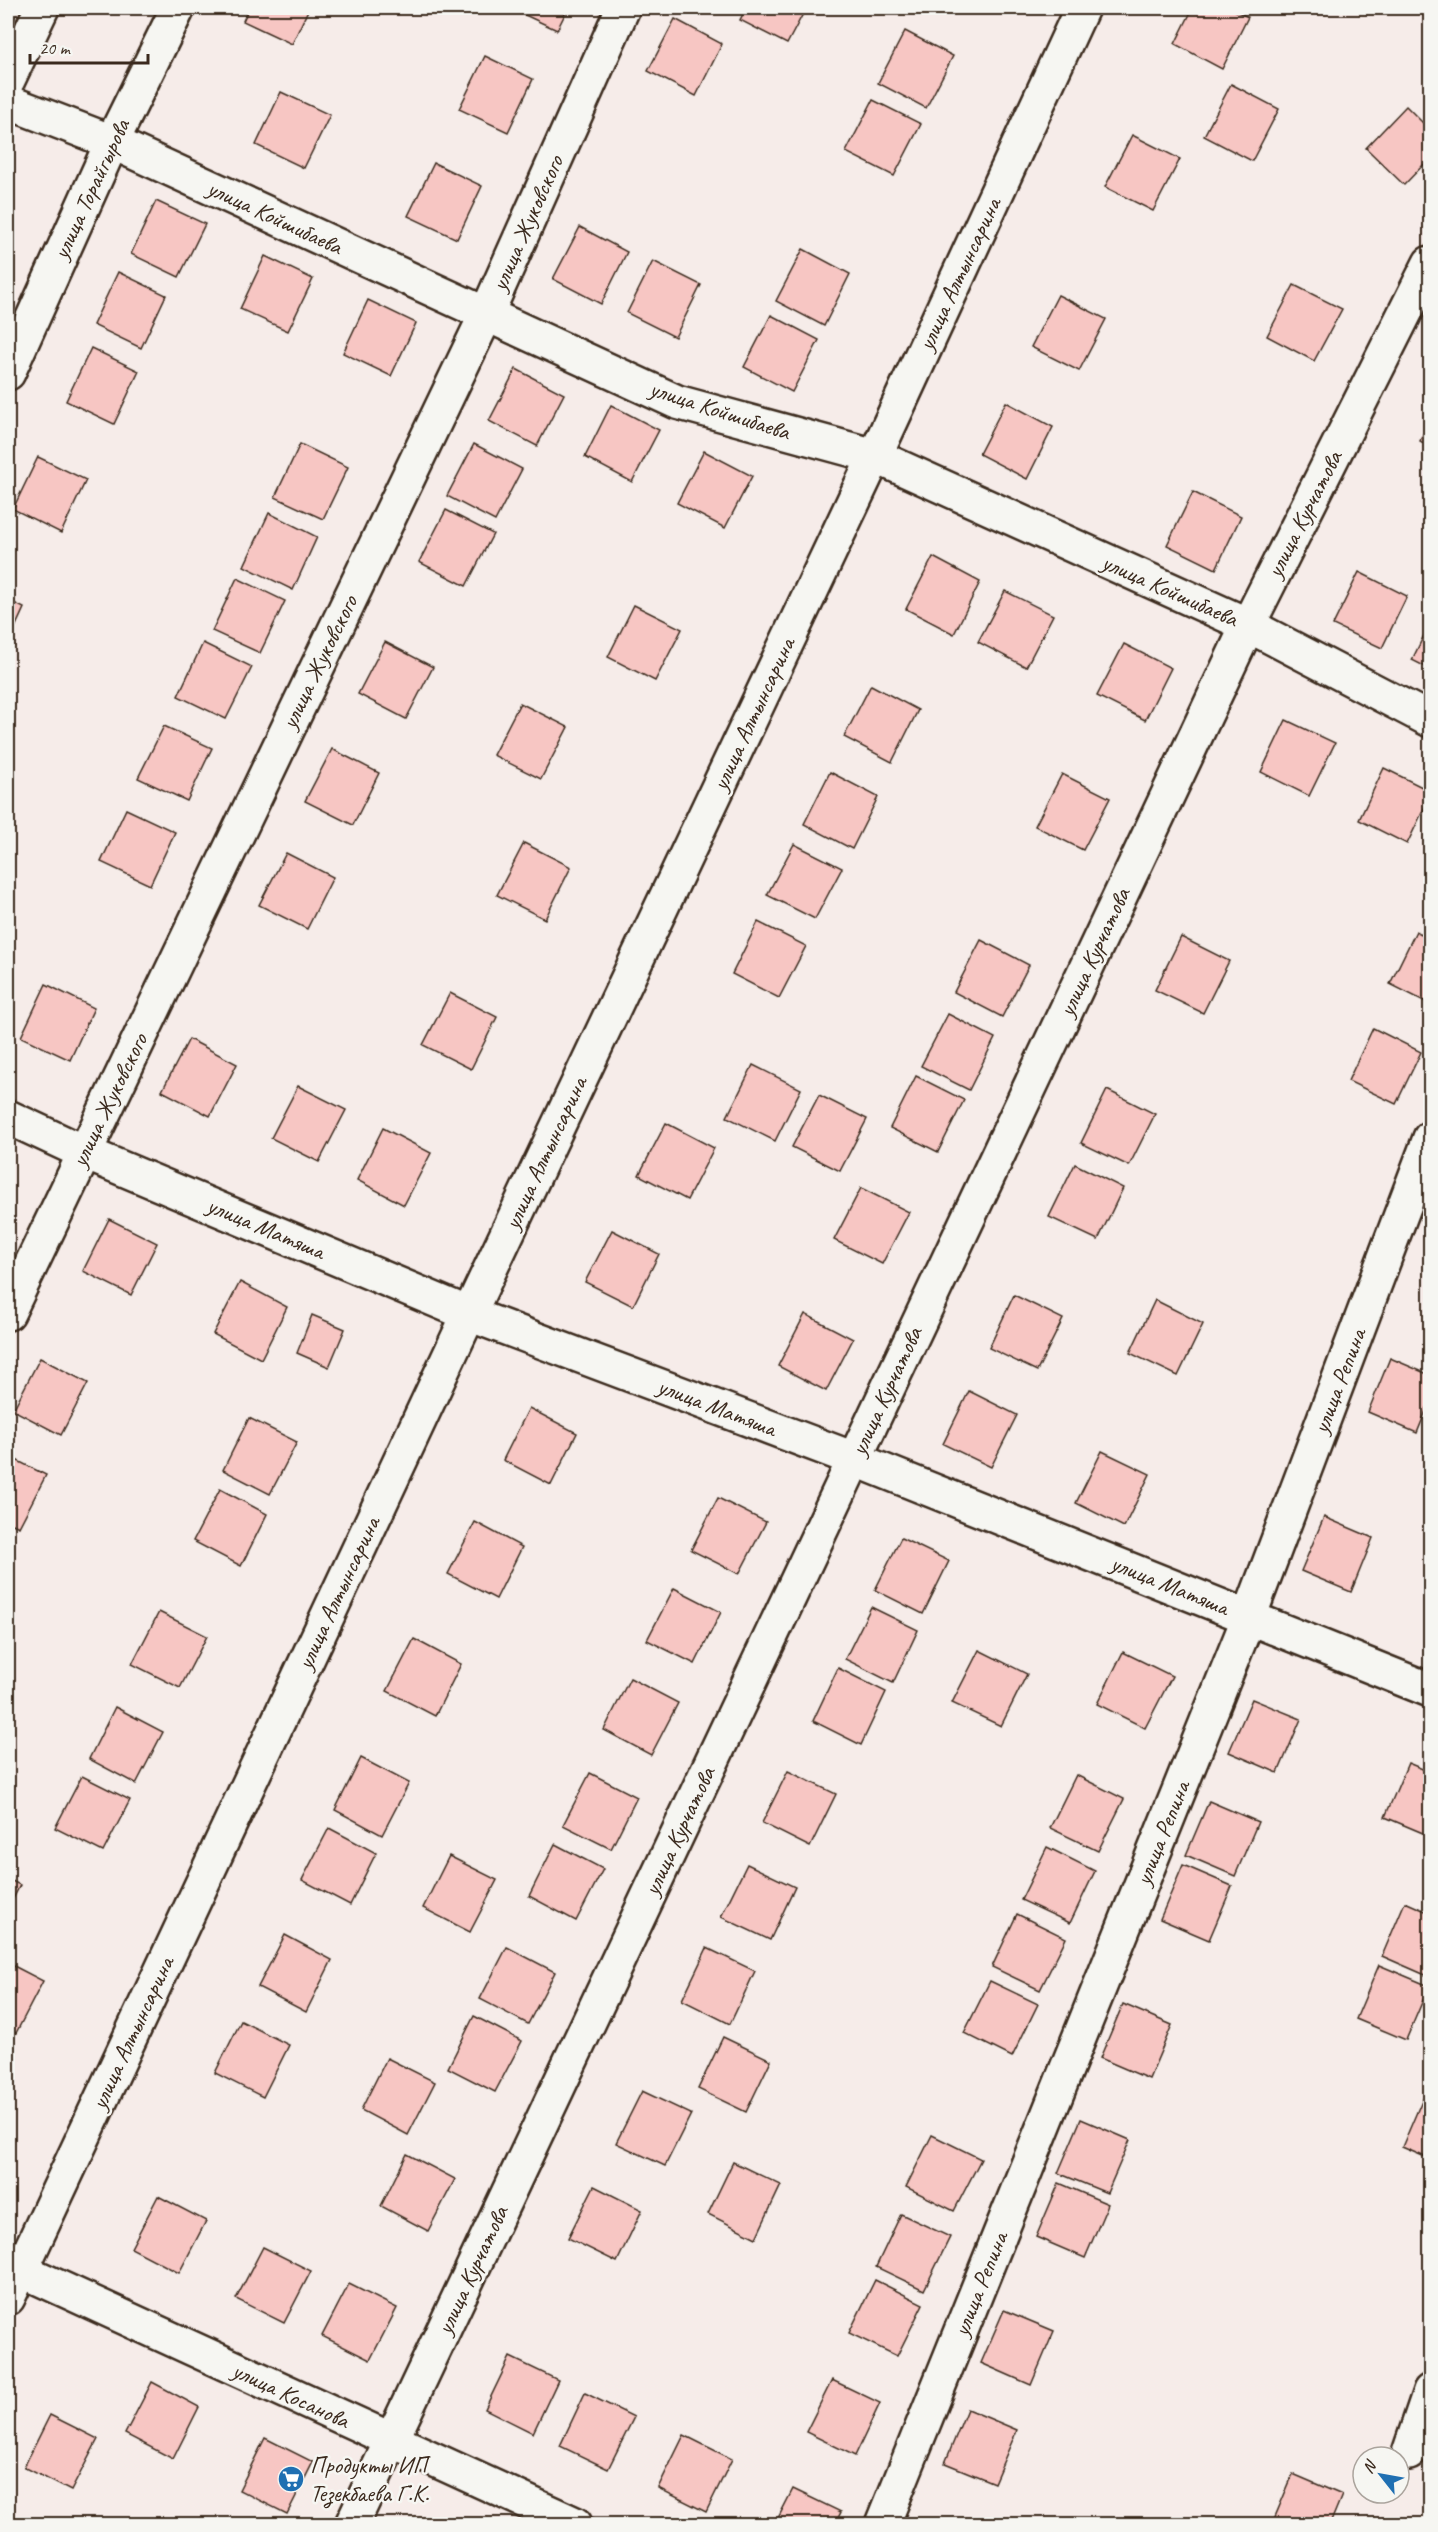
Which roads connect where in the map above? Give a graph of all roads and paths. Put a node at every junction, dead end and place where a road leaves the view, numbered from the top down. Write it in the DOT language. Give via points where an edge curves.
graph roads {
  1 [pos="42,8"];
  2 [pos="178,8"];
  3 [pos="623,8"];
  4 [pos="1082,8"];
  5 [pos="8,80"];
  6 [pos="8,102"];
  7 [pos="112,142"];
  8 [pos="1431,263"];
  9 [pos="486,315"];
  10 [pos="8,373"];
  11 [pos="874,456"];
  12 [pos="1248,625"];
  13 [pos="1431,720"];
  14 [pos="8,1117"];
  15 [pos="1431,1138"];
  16 [pos="83,1152"];
  17 [pos="8,1312"];
  18 [pos="469,1314"];
  19 [pos="854,1459"];
  20 [pos="1249,1617"];
  21 [pos="1431,1690"];
  22 [pos="14,2267"];
  23 [pos="8,2298"];
  24 [pos="1431,2391"];
  25 [pos="391,2442"];
  26 [pos="1411,2447"];
  27 [pos="352,2524"];
  28 [pos="575,2524"];
  29 [pos="883,2524"];
  1 -- 5 [label="street"];
  2 -- 7 [label="street, улица Торайгырова"];
  3 -- 9 [label="street, улица Жуковского"];
  4 -- 11 [label="street, улица Алтынсарина"];
  6 -- 7 [label="street, улица Койшибаева"];
  7 -- 9 [label="street, улица Койшибаева"];
  7 -- 10 [label="street, улица Торайгырова"];
  8 -- 12 [label="street, улица Курчатова"];
  9 -- 11 [label="street, улица Койшибаева" via="677,402"];
  9 -- 16 [label="street, улица Жуковского"];
  11 -- 12 [label="street, улица Койшибаева"];
  11 -- 18 [label="street, улица Алтынсарина"];
  12 -- 13 [label="street, улица Койшибаева"];
  12 -- 19 [label="street, улица Курчатова"];
  14 -- 16 [label="street, улица Матяша"];
  15 -- 20 [label="street, улица Репина"];
  16 -- 17 [label="street, улица Жуковского"];
  16 -- 18 [label="street, улица Матяша"];
  18 -- 19 [label="street, улица Матяша"];
  18 -- 22 [label="street, улица Алтынсарина"];
  19 -- 20 [label="street, улица Матяша"];
  19 -- 25 [label="street, улица Курчатова"];
  20 -- 21 [label="street, улица Матяша"];
  20 -- 29 [label="street, улица Репина"];
  22 -- 23 [label="street, улица Алтынсарина"];
  22 -- 25 [label="street, улица Косанова"];
  24 -- 26 [label="street"];
  25 -- 27 [label="street, улица Курчатова"];
  25 -- 28 [label="street, улица Косанова"];
}
